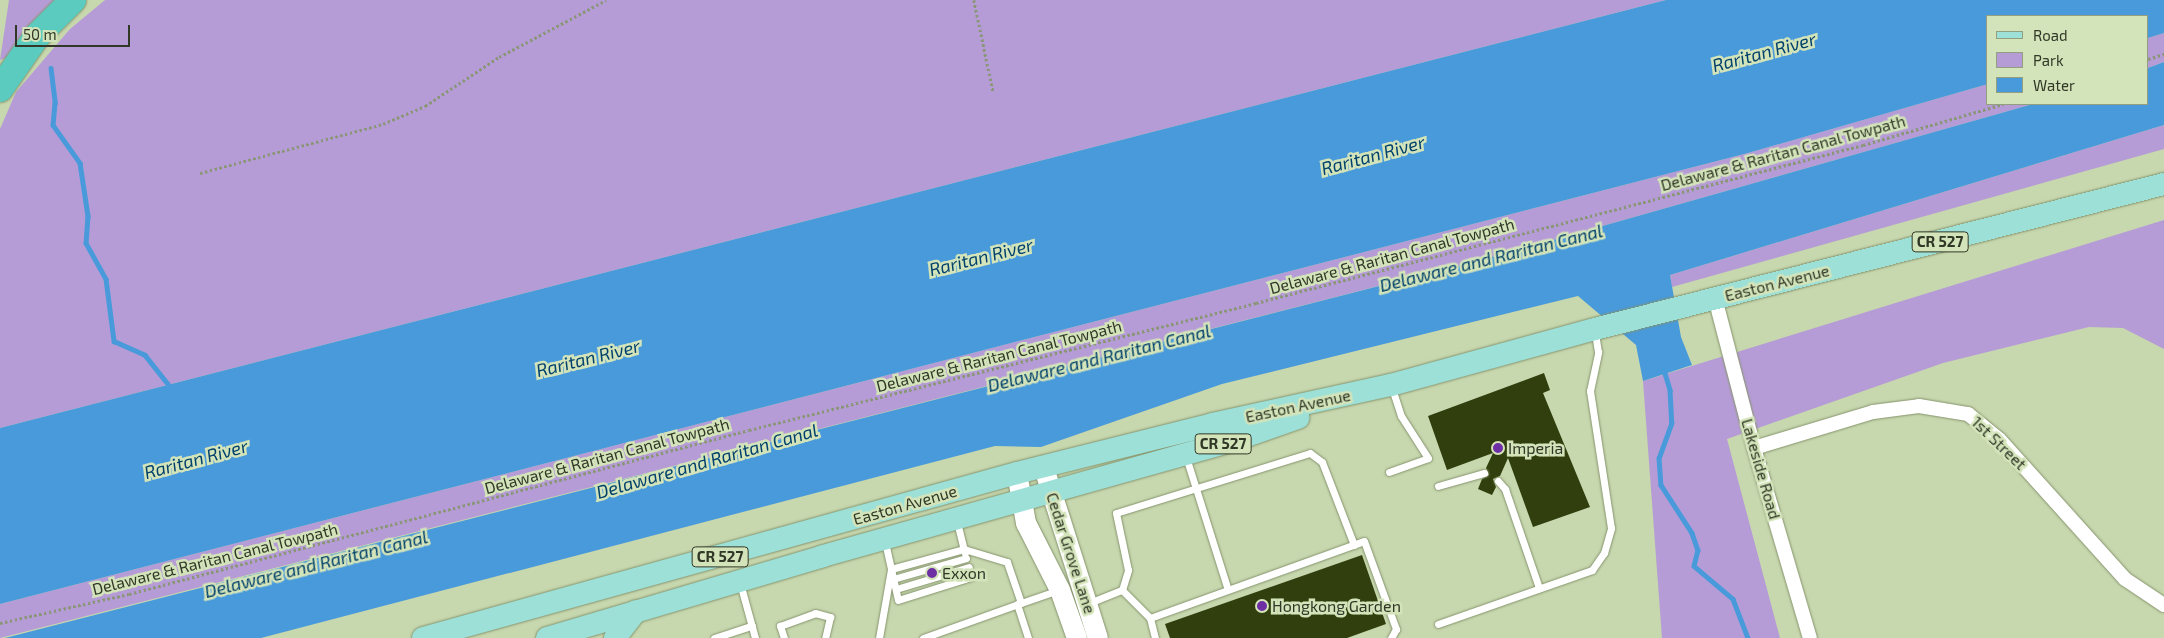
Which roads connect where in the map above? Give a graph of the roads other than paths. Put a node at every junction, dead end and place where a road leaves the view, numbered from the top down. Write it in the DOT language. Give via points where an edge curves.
graph roads {
  1 [pos="73,0"];
  2 [pos="0,89"];
  3 [pos="2164,184"];
  4 [pos="1715,298"];
  5 [pos="1595,329"];
  6 [pos="1391,385"];
  7 [pos="1754,448"];
  8 [pos="1185,455"];
  9 [pos="1044,468"];
  10 [pos="1388,472"];
  11 [pos="1017,473"];
  12 [pos="1484,474"];
  13 [pos="1498,481"];
  14 [pos="1438,486"];
  15 [pos="1196,488"];
  16 [pos="1051,493"];
  17 [pos="1024,501"];
  18 [pos="956,519"];
  19 [pos="885,539"];
  20 [pos="1354,545"];
  21 [pos="964,549"];
  22 [pos="966,558"];
  23 [pos="969,567"];
  24 [pos="891,569"];
  25 [pos="893,578"];
  26 [pos="739,580"];
  27 [pos="896,588"];
  28 [pos="1539,588"];
  29 [pos="1060,590"];
  30 [pos="1122,590"];
  31 [pos="1228,590"];
  32 [pos="1019,603"];
  33 [pos="1087,604"];
  34 [pos="2164,606"];
  35 [pos="636,611"];
  36 [pos="1150,618"];
  37 [pos="1438,624"];
  38 [pos="752,626"];
  39 [pos="423,638"];
  40 [pos="547,638"];
  41 [pos="615,638"];
  42 [pos="714,638"];
  43 [pos="755,638"];
  44 [pos="784,638"];
  45 [pos="825,638"];
  46 [pos="879,638"];
  47 [pos="923,638"];
  48 [pos="1028,638"];
  49 [pos="1077,638"];
  50 [pos="1098,638"];
  51 [pos="1155,638"];
  52 [pos="1390,638"];
  53 [pos="1810,638"];
  1 -- 2 [label="highway" via="37,36"];
  3 -- 4 [label="main road, Easton Avenue / CR 527"];
  4 -- 5 [label="main road, Easton Avenue / CR 527"];
  4 -- 7 [label="street, Lakeside Road"];
  5 -- 6 [label="main road, Easton Avenue / CR 527"];
  5 -- 28 [label="lane" via="1598,352 1590,391 1611,528 1604,553 1592,570"];
  6 -- 8 [label="main road, Easton Avenue / CR 527"];
  6 -- 9 [label="main road, Easton Avenue / CR 527" via="1213,424"];
  6 -- 10 [label="lane" via="1402,416 1428,458"];
  7 -- 34 [label="street, 1st Street" via="1873,412 1919,406 1968,414 1999,439 2125,579"];
  7 -- 53 [label="street, Lakeside Road"];
  8 -- 15 [label="lane"];
  8 -- 16 [label="main road, Easton Avenue / CR 527"];
  9 -- 11 [label="main road, Easton Avenue / CR 527"];
  9 -- 16 [label="main road, Cedar Grove Lane"];
  11 -- 17 [label="main road, Cedar Grove Lane"];
  11 -- 39 [label="main road, Easton Avenue / CR 527"];
  12 -- 14 [label="lane"];
  13 -- 28 [label="lane" via="1505,489"];
  15 -- 20 [label="lane" via="1310,453 1322,462"];
  15 -- 30 [label="lane" via="1116,513 1128,570"];
  15 -- 31 [label="lane"];
  16 -- 17 [label="main road, Easton Avenue / CR 527"];
  16 -- 33 [label="main road, Cedar Grove Lane"];
  17 -- 18 [label="main road, Easton Avenue / CR 527"];
  17 -- 29 [label="main road, Cedar Grove Lane" via="1026,523"];
  18 -- 19 [label="main road, Easton Avenue / CR 527"];
  18 -- 21 [label="lane"];
  19 -- 24 [label="lane"];
  19 -- 26 [label="main road, Easton Avenue / CR 527"];
  20 -- 31 [label="lane"];
  20 -- 52 [label="lane" via="1364,541 1396,629"];
  21 -- 22 [label="lane"];
  21 -- 24 [label="lane"];
  21 -- 32 [label="lane" via="1007,562"];
  22 -- 23 [label="lane"];
  22 -- 25 [label="lane"];
  23 -- 27 [label="lane"];
  23 -- 27 [label="lane" via="972,579 898,600"];
  24 -- 25 [label="lane"];
  24 -- 46 [label="lane"];
  25 -- 27 [label="lane"];
  26 -- 35 [label="main road, Easton Avenue / CR 527"];
  26 -- 38 [label="lane"];
  28 -- 37 [label="lane"];
  29 -- 32 [label="lane"];
  29 -- 49 [label="main road, Cedar Grove Lane"];
  30 -- 33 [label="lane"];
  30 -- 36 [label="lane"];
  31 -- 36 [label="lane"];
  32 -- 47 [label="lane"];
  32 -- 48 [label="lane"];
  33 -- 50 [label="main road, Cedar Grove Lane"];
  35 -- 40 [label="main road, Easton Avenue / CR 527"];
  35 -- 41 [label="main road"];
  36 -- 51 [label="lane"];
  38 -- 42 [label="lane"];
  38 -- 43 [label="lane"];
  44 -- 45 [label="lane" via="780,626 814,613 830,617"];
}
